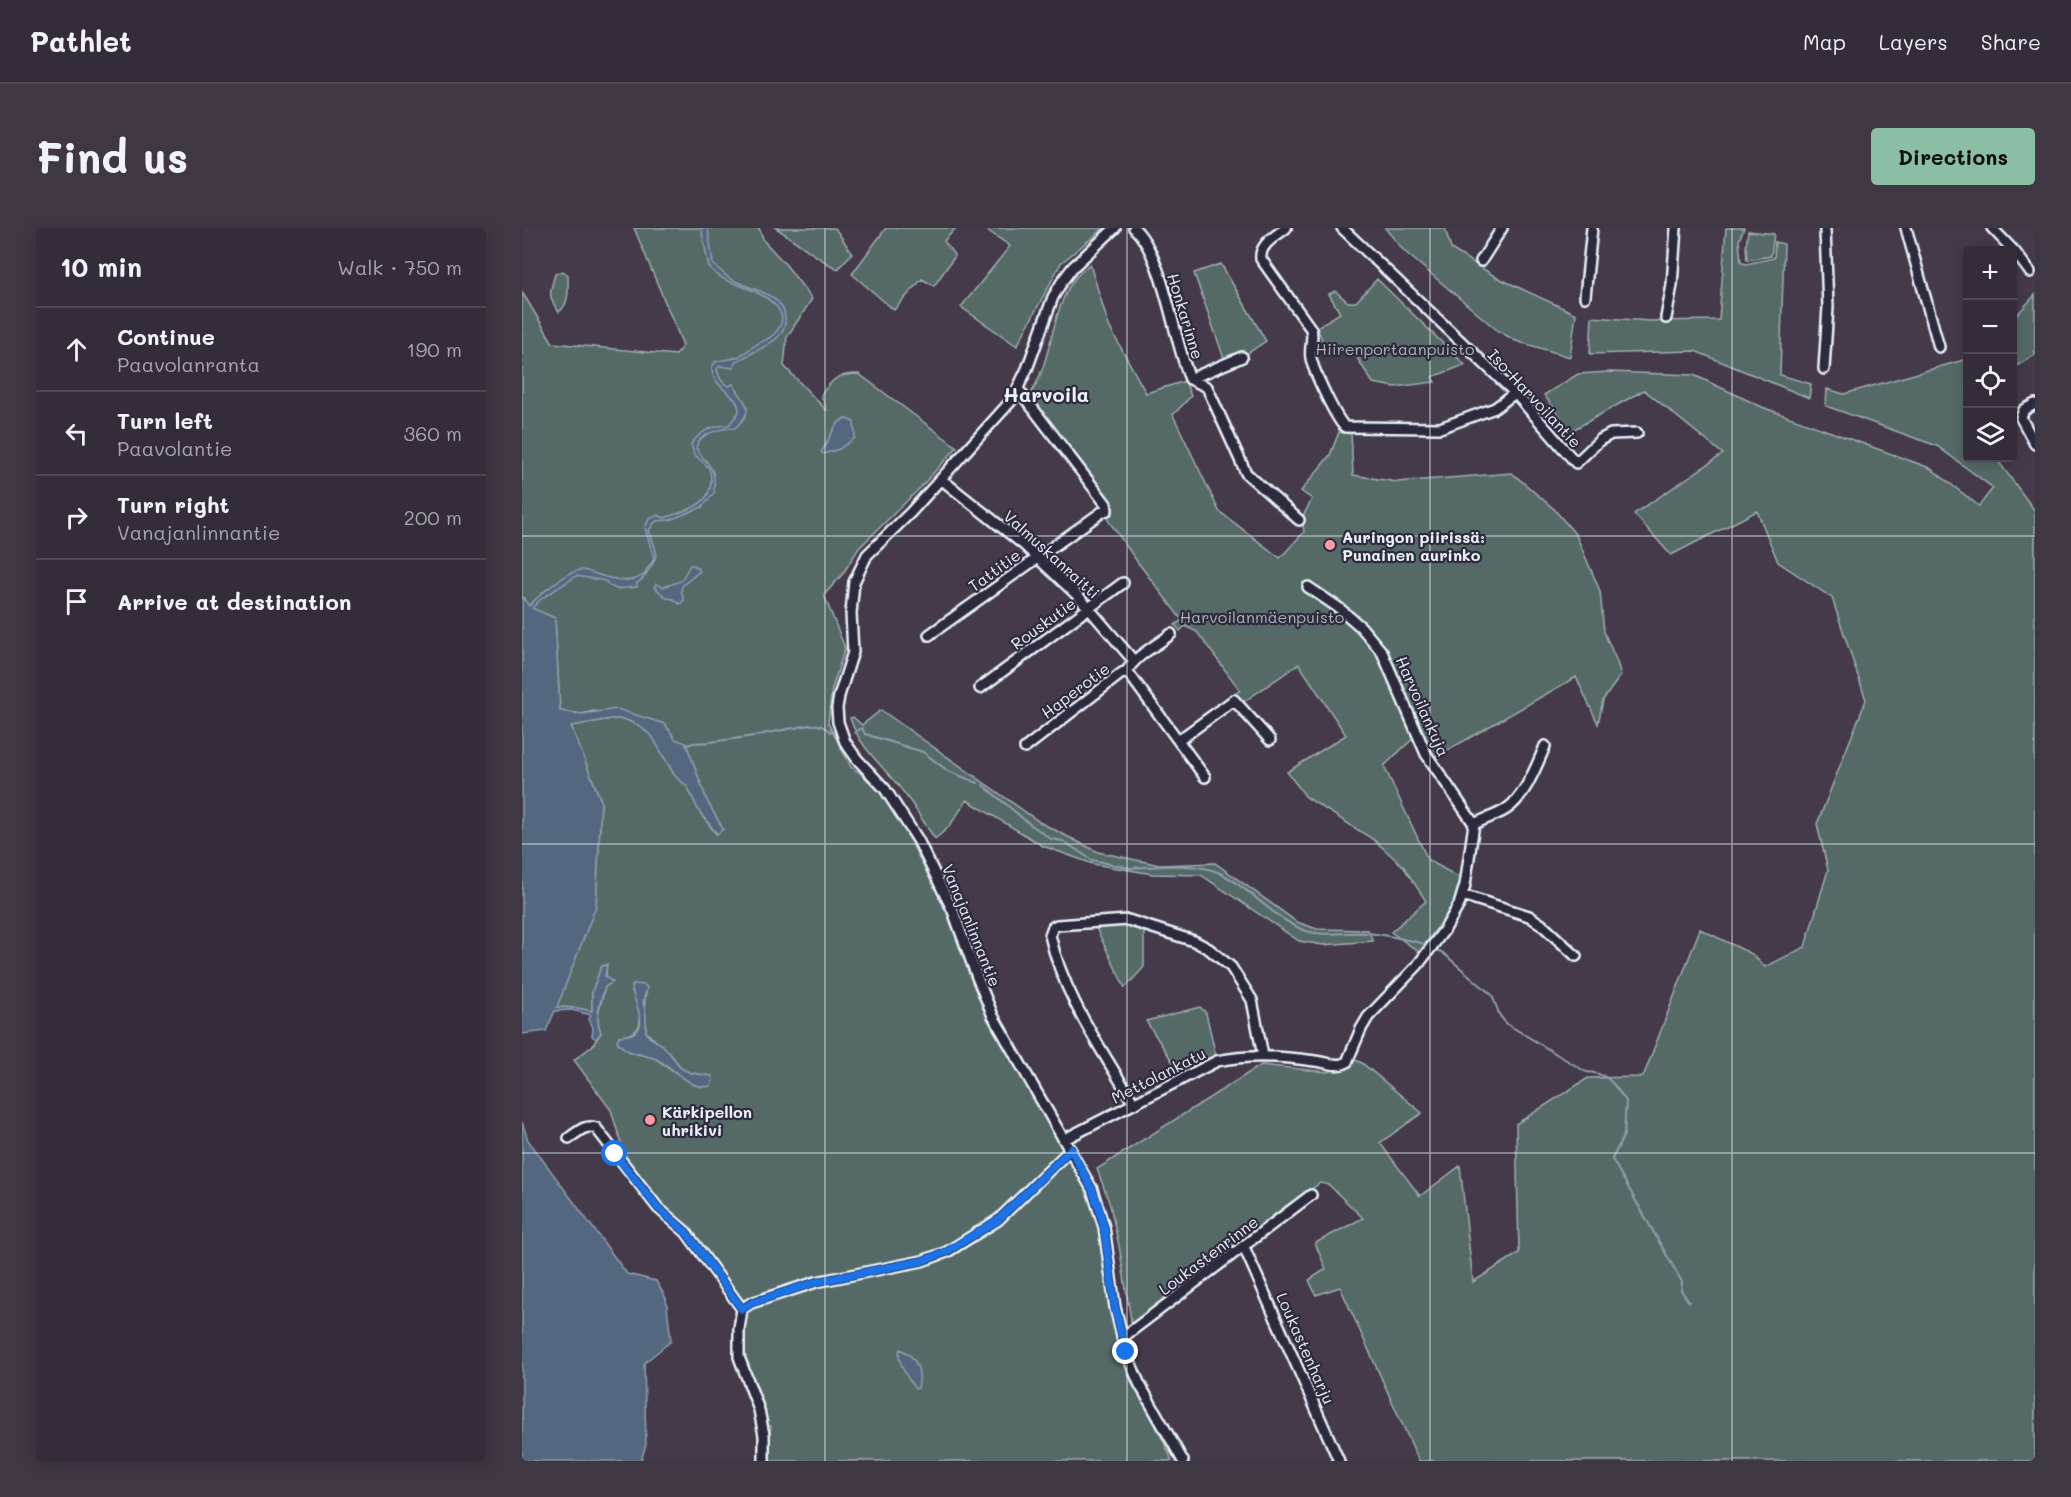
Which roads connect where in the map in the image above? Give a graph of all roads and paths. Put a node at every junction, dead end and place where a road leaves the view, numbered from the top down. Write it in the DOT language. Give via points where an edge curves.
graph roads {
  1 [pos="1115,228"];
  2 [pos="1134,228"];
  3 [pos="1286,228"];
  4 [pos="1342,228"];
  5 [pos="1502,228"];
  6 [pos="1592,228"];
  7 [pos="1676,228"];
  8 [pos="1906,228"];
  9 [pos="1992,228"];
  10 [pos="1826,229"];
  11 [pos="1481,261"];
  12 [pos="2030,272"];
  13 [pos="1585,297"];
  14 [pos="1666,318"];
  15 [pos="1939,347"];
  16 [pos="1242,357"];
  17 [pos="1824,369"];
  18 [pos="1190,379"];
  19 [pos="1018,389"];
  20 [pos="1515,393"];
  21 [pos="2035,404"];
  22 [pos="1637,434"];
  23 [pos="2035,444"];
  24 [pos="941,479"];
  25 [pos="1299,520"];
  26 [pos="1037,557"];
  27 [pos="1123,583"];
  28 [pos="1308,587"];
  29 [pos="1089,608"];
  30 [pos="1171,634"];
  31 [pos="929,635"];
  32 [pos="1133,660"];
  33 [pos="1127,671"];
  34 [pos="980,688"];
  35 [pos="1179,740"];
  36 [pos="1270,740"];
  37 [pos="1545,746"];
  38 [pos="1025,748"];
  39 [pos="1205,777"];
  40 [pos="1474,824"];
  41 [pos="1462,895"];
  42 [pos="1576,956"];
  43 [pos="1263,1056"];
  44 [pos="1134,1104"];
  45 [pos="569,1138"];
  46 [pos="1065,1139"];
  47 [pos="1071,1149"];
  48 [pos="1311,1195"];
  49 [pos="1244,1247"];
  50 [pos="742,1309"];
  51 [pos="1122,1338"];
  52 [pos="1335,1459"];
  53 [pos="764,1461"];
  54 [pos="1183,1461"];
  1 -- 19 [label="street, Vanajanlinnantie" via="1062,280"];
  2 -- 18 [label="street, Honkarinne" via="1147,244"];
  3 -- 20 [label="street" via="1263,247 1261,259 1311,329 1311,359 1345,427 1440,428 1495,408"];
  4 -- 20 [label="street, Iso-Harvoilantie"];
  5 -- 11 [label="street"];
  6 -- 13 [label="street"];
  7 -- 14 [label="street"];
  8 -- 15 [label="street"];
  9 -- 12 [label="street"];
  10 -- 17 [label="street" via="1828,307"];
  16 -- 18 [label="street"];
  18 -- 25 [label="street, Honkarinne" via="1208,387 1246,473"];
  19 -- 24 [label="street, Vanajanlinnantie"];
  19 -- 26 [label="street, Tattitie" via="1107,510"];
  20 -- 22 [label="street, Iso-Harvoilantie" via="1576,463 1611,434"];
  21 -- 23 [label="street" via="2024,410 2020,418"];
  24 -- 26 [label="street, Valmuskanraitti"];
  24 -- 46 [label="street, Vanajanlinnantie" via="867,555 857,574 852,595 853,652 839,696 838,722 845,742 885,789 918,840 953,911 993,1016"];
  26 -- 29 [label="street, Valmuskanraitti"];
  26 -- 31 [label="street, Tattitie"];
  27 -- 29 [label="street, Rouskutie"];
  28 -- 40 [label="street, Harvoilankuja" via="1361,627 1382,652 1426,753"];
  29 -- 32 [label="street, Valmuskanraitti"];
  29 -- 34 [label="street, Rouskutie"];
  30 -- 32 [label="street, Haperotie"];
  32 -- 33 [label="street, Haperotie"];
  33 -- 35 [label="street"];
  33 -- 38 [label="street, Haperotie"];
  35 -- 36 [label="street" via="1234,700"];
  35 -- 39 [label="street"];
  37 -- 40 [label="street" via="1532,776 1514,802 1506,810"];
  40 -- 41 [label="street"];
  41 -- 42 [label="street" via="1529,916"];
  41 -- 43 [label="street, Mettolankatu" via="1460,905 1417,966 1368,1017 1350,1059 1342,1065"];
  43 -- 44 [label="street, Mettolankatu" via="1217,1061"];
  43 -- 44 [label="street" via="1252,1000 1231,967 1209,949 1128,920 1057,925 1050,935 1067,986"];
  44 -- 46 [label="street, Mettolankatu"];
  45 -- 50 [label="street" via="584,1127 596,1128 658,1208 686,1232"];
  46 -- 47 [label="street, Vanajanlinnantie"];
  47 -- 50 [label="street" via="998,1220 946,1252 922,1261 816,1282"];
  47 -- 51 [label="street, Vanajanlinnantie" via="1092,1189 1104,1227"];
  48 -- 49 [label="street, Loukastenrinne"];
  49 -- 51 [label="street, Loukastenrinne"];
  49 -- 52 [label="street, Loukastenharju"];
  50 -- 53 [label="street" via="739,1357 759,1410"];
  51 -- 54 [label="street, Vanajanlinnantie" via="1139,1383"];
}
